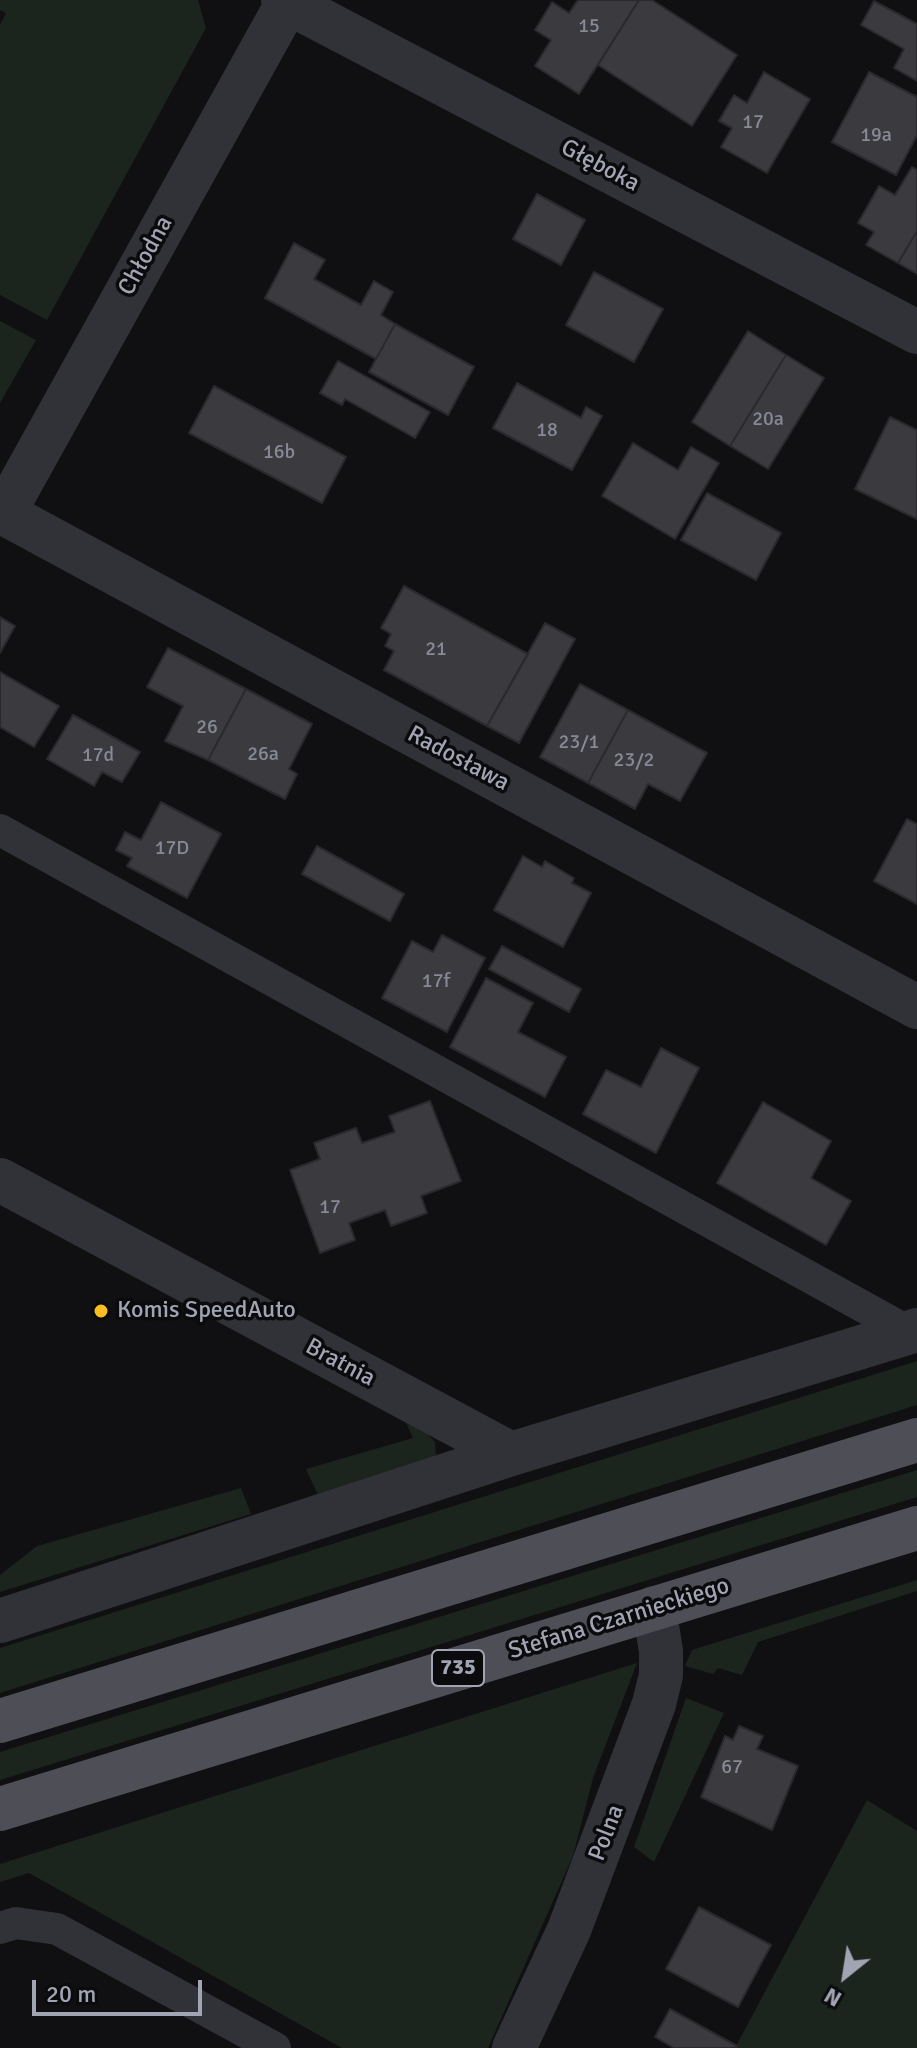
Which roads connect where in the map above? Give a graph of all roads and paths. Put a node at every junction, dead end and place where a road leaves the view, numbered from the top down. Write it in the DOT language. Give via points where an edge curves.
graph roads {
  1 [pos="287,1"];
  2 [pos="917,332"];
  3 [pos="2,512"];
  4 [pos="0,830"];
  5 [pos="917,1007"];
  6 [pos="0,1180"];
  7 [pos="914,1326"];
  8 [pos="917,1440"];
  9 [pos="511,1454"];
  10 [pos="917,1528"];
  11 [pos="654,1608"];
  12 [pos="0,1621"];
  13 [pos="0,1721"];
  14 [pos="0,1809"];
  15 [pos="0,1928"];
  16 [pos="275,2048"];
  17 [pos="514,2048"];
  1 -- 2 [label="street, Głęboka"];
  1 -- 3 [label="street, Chłodna"];
  3 -- 5 [label="street, Radosława"];
  4 -- 7 [label="lane"];
  6 -- 9 [label="street, Bratnia"];
  7 -- 9 [label="street"];
  8 -- 13 [label="main road"];
  9 -- 12 [label="street"];
  10 -- 11 [label="main road, Stefana Czarnieckiego / 735"];
  11 -- 14 [label="main road, Stefana Czarnieckiego / 735"];
  11 -- 17 [label="street, Polna" via="661,1651 654,1704 569,1930"];
  15 -- 16 [label="lane" via="16,1923 57,1929"];
}
